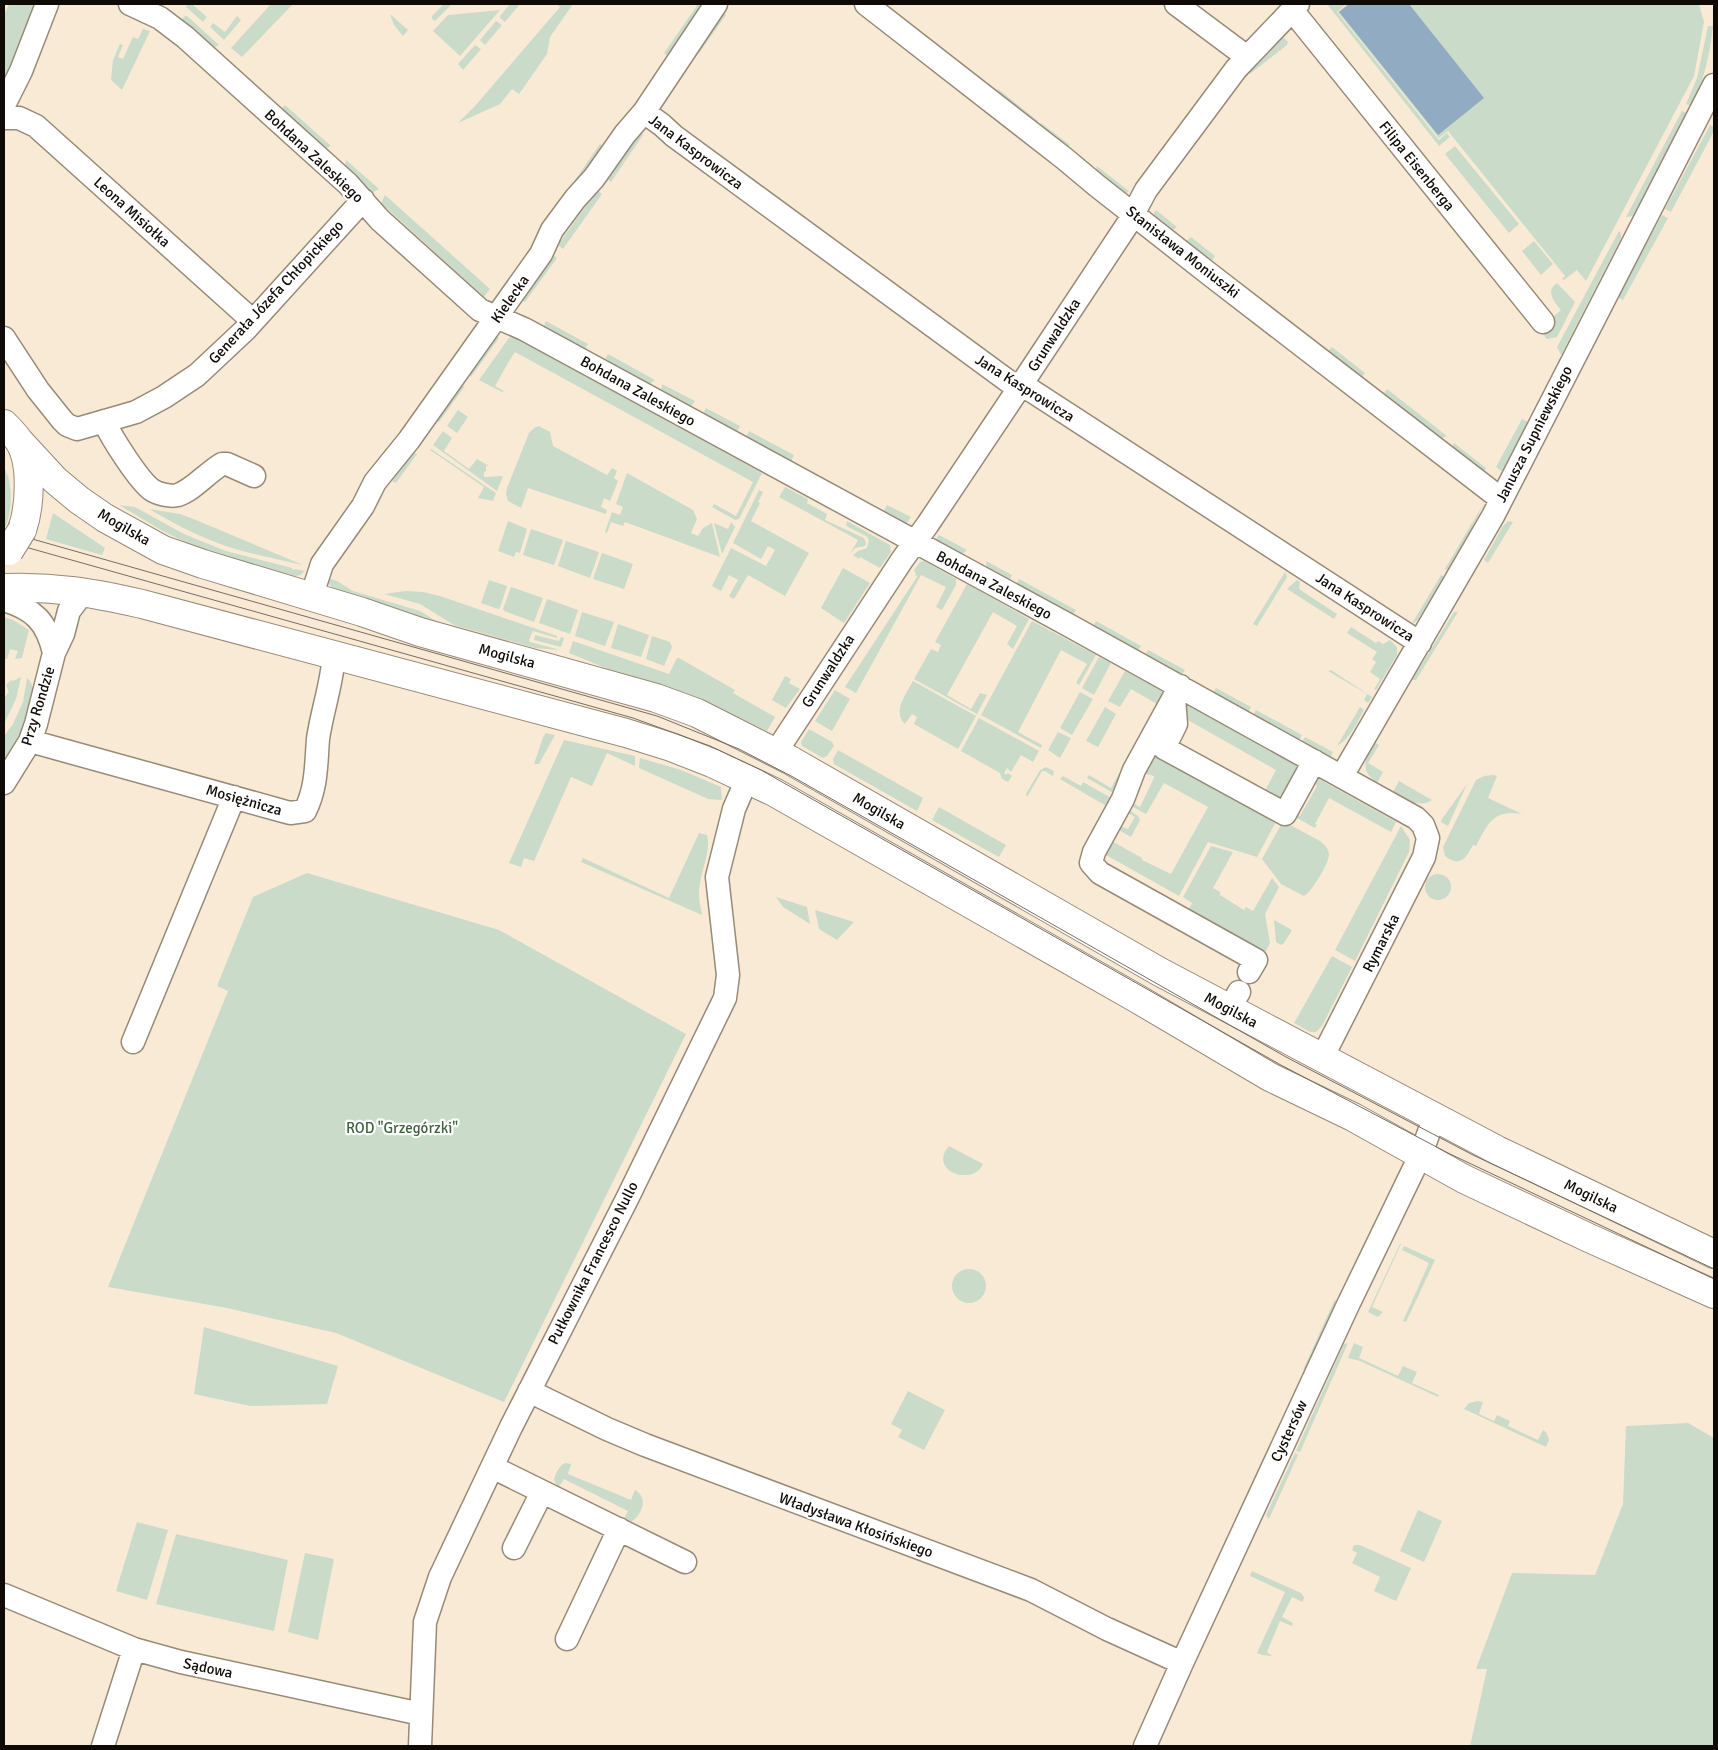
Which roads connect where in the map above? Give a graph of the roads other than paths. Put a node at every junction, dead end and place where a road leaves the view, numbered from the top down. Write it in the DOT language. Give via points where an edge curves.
graph roads {
  1 [pos="130,4"];
  2 [pos="716,4"];
  3 [pos="866,4"];
  4 [pos="1176,4"];
  5 [pos="1295,7"];
  6 [pos="47,9"];
  7 [pos="160,10"];
  8 [pos="1246,57"];
  9 [pos="1714,85"];
  10 [pos="4,105"];
  11 [pos="644,112"];
  12 [pos="4,118"];
  13 [pos="362,200"];
  14 [pos="1133,214"];
  15 [pos="497,318"];
  16 [pos="253,321"];
  17 [pos="1543,322"];
  18 [pos="4,338"];
  19 [pos="1020,386"];
  20 [pos="104,421"];
  21 [pos="12,433"];
  22 [pos="254,476"];
  23 [pos="1501,499"];
  24 [pos="915,542"];
  25 [pos="12,546"];
  26 [pos="4,588"];
  27 [pos="94,593"];
  28 [pos="310,598"];
  29 [pos="4,600"];
  30 [pos="1420,643"];
  31 [pos="54,653"];
  32 [pos="334,655"];
  33 [pos="1177,691"];
  34 [pos="30,741"];
  35 [pos="776,752"];
  36 [pos="1314,761"];
  37 [pos="1342,776"];
  38 [pos="747,779"];
  39 [pos="4,783"];
  40 [pos="234,797"];
  41 [pos="1423,825"];
  42 [pos="1249,972"];
  43 [pos="133,1042"];
  44 [pos="1322,1058"];
  45 [pos="1436,1118"];
  46 [pos="1421,1154"];
  47 [pos="1714,1254"];
  48 [pos="1714,1294"];
  49 [pos="529,1392"];
  50 [pos="492,1467"];
  51 [pos="542,1492"];
  52 [pos="619,1529"];
  53 [pos="514,1548"];
  54 [pos="685,1562"];
  55 [pos="4,1595"];
  56 [pos="567,1639"];
  57 [pos="134,1649"];
  58 [pos="1182,1663"];
  59 [pos="421,1714"];
  60 [pos="103,1746"];
  61 [pos="420,1746"];
  62 [pos="1145,1746"];
  1 -- 7 [label="street, Bohdana Zaleskiego"];
  2 -- 11 [label="street, Kielecka"];
  3 -- 14 [label="street, Stanisława Moniuszki" via="1066,158"];
  4 -- 8 [label="street"];
  5 -- 8 [label="street, Grunwaldzka"];
  5 -- 17 [label="street, Filipa Eisenberga"];
  6 -- 10 [label="street"];
  7 -- 13 [label="street, Bohdana Zaleskiego" via="184,37"];
  8 -- 14 [label="street, Grunwaldzka" via="1146,190"];
  9 -- 23 [label="street, Janusza Supniewskiego"];
  11 -- 15 [label="street, Kielecka" via="549,234 541,254"];
  11 -- 19 [label="street, Jana Kasprowicza" via="1006,380"];
  12 -- 16 [label="street, Leona Misiołka" via="19,118 36,126"];
  13 -- 15 [label="street, Bohdana Zaleskiego" via="480,310"];
  13 -- 16 [label="street, Generała Józefa Chłopickiego"];
  14 -- 19 [label="street, Grunwaldzka"];
  14 -- 23 [label="street, Stanisława Moniuszki"];
  15 -- 24 [label="street, Bohdana Zaleskiego" via="524,329"];
  15 -- 28 [label="street, Kielecka" via="406,446 374,482 365,502 322,564"];
  16 -- 20 [label="street, Generała Józefa Chłopickiego" via="193,378 136,412"];
  18 -- 20 [label="street, Generała Józefa Chłopickiego" via="38,390 67,425 77,429"];
  19 -- 24 [label="street, Grunwaldzka"];
  19 -- 30 [label="street, Jana Kasprowicza"];
  20 -- 22 [label="street" via="115,442 155,492 177,495 222,464"];
  21 -- 25 [label="main road" via="28,469 29,490 28,509"];
  21 -- 28 [label="main road, Mogilska" via="79,500 131,533 183,558"];
  23 -- 30 [label="street, Janusza Supniewskiego"];
  24 -- 33 [label="street, Bohdana Zaleskiego"];
  24 -- 35 [label="street, Grunwaldzka"];
  26 -- 27 [label="main road" via="33,587"];
  27 -- 31 [label="street, Przy Rondzie" via="79,598 72,605"];
  27 -- 32 [label="main road"];
  28 -- 35 [label="main road, Mogilska" via="656,698 697,713"];
  29 -- 31 [label="street, Przy Rondzie" via="37,616"];
  30 -- 37 [label="street, Janusza Supniewskiego"];
  31 -- 34 [label="street, Przy Rondzie"];
  32 -- 38 [label="main road" via="626,733 671,747"];
  32 -- 40 [label="street, Mosiężnicza" via="318,738 318,763 305,811 290,813"];
  33 -- 36 [label="street, Bohdana Zaleskiego"];
  33 -- 36 [label="street" via="1176,724 1164,748 1285,814"];
  33 -- 42 [label="street" via="1134,770 1123,799 1094,852 1092,863 1100,872 1256,960"];
  34 -- 39 [label="street, Przy Rondzie"];
  34 -- 40 [label="street, Mosiężnicza"];
  35 -- 44 [label="main road, Mogilska" via="1160,972 1234,1000"];
  36 -- 37 [label="street, Bohdana Zaleskiego"];
  37 -- 41 [label="street, Bohdana Zaleskiego"];
  38 -- 46 [label="main road" via="847,833 1258,1070"];
  38 -- 49 [label="street, Pułkownika Francesco Nullo" via="734,809 717,877 728,975 725,998"];
  40 -- 43 [label="street"];
  41 -- 44 [label="street, Rymarska" via="1428,838 1421,865"];
  44 -- 45 [label="main road, Mogilska"];
  45 -- 46 [label="street, Cystersów"];
  45 -- 47 [label="main road, Mogilska"];
  46 -- 48 [label="main road" via="1476,1185"];
  46 -- 58 [label="street, Cystersów"];
  49 -- 50 [label="street, Pułkownika Francesco Nullo"];
  49 -- 58 [label="street, Władysława Kłosińskiego" via="645,1445 1031,1590"];
  50 -- 51 [label="street"];
  50 -- 59 [label="street, Pułkownika Francesco Nullo" via="440,1577 425,1622"];
  51 -- 52 [label="street"];
  51 -- 53 [label="street"];
  52 -- 54 [label="street"];
  52 -- 56 [label="street"];
  55 -- 57 [label="street, Sądowa"];
  57 -- 59 [label="street, Sądowa"];
  57 -- 60 [label="street"];
  58 -- 62 [label="street, Cystersów"];
  59 -- 61 [label="street, Pułkownika Francesco Nullo"];
}
